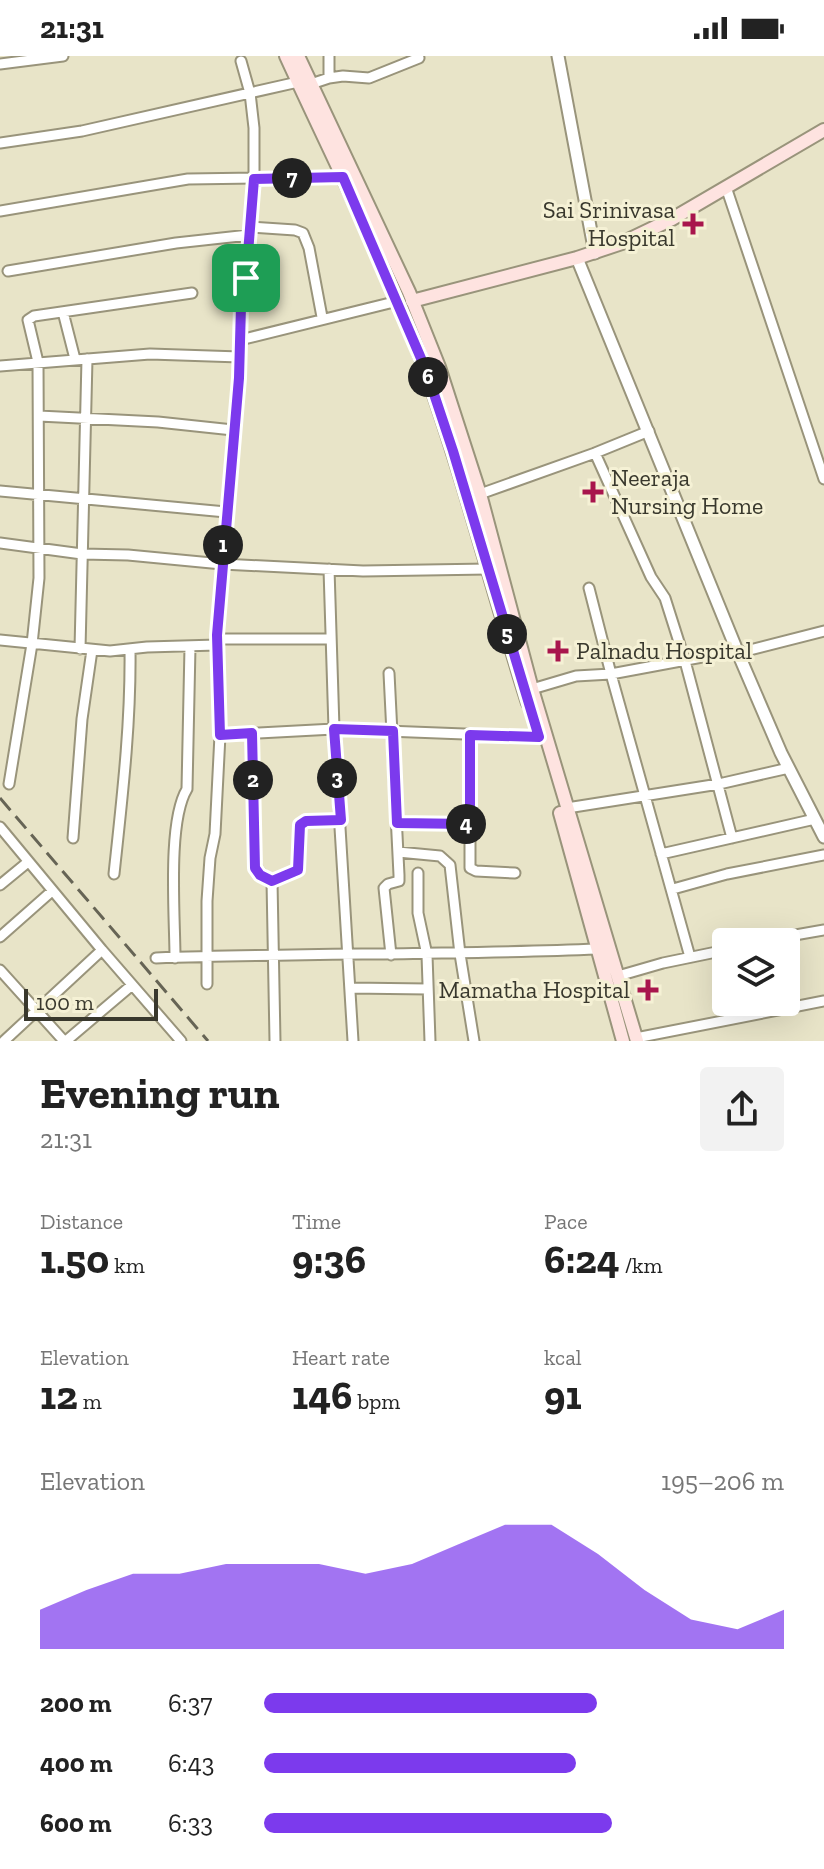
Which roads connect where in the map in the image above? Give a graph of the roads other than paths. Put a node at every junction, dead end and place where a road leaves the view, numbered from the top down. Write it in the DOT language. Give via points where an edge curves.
graph roads {
  1 [pos="63,56"];
  2 [pos="286,56"];
  3 [pos="298,56"];
  4 [pos="329,56"];
  5 [pos="558,56"];
  6 [pos="419,58"];
  7 [pos="241,61"];
  8 [pos="0,64"];
  9 [pos="329,78"];
  10 [pos="304,83"];
  11 [pos="250,93"];
  12 [pos="824,130"];
  13 [pos="0,143"];
  14 [pos="343,177"];
  15 [pos="254,179"];
  16 [pos="726,187"];
  17 [pos="0,211"];
  18 [pos="250,231"];
  19 [pos="595,253"];
  20 [pos="577,258"];
  21 [pos="8,271"];
  22 [pos="192,293"];
  23 [pos="396,296"];
  24 [pos="412,301"];
  25 [pos="63,312"];
  26 [pos="322,317"];
  27 [pos="240,340"];
  28 [pos="240,357"];
  29 [pos="75,359"];
  30 [pos="87,359"];
  31 [pos="38,362"];
  32 [pos="0,366"];
  33 [pos="39,416"];
  34 [pos="84,419"];
  35 [pos="233,430"];
  36 [pos="649,431"];
  37 [pos="595,453"];
  38 [pos="824,479"];
  39 [pos="0,491"];
  40 [pos="480,494"];
  41 [pos="38,495"];
  42 [pos="83,500"];
  43 [pos="226,512"];
  44 [pos="0,543"];
  45 [pos="38,547"];
  46 [pos="82,554"];
  47 [pos="222,564"];
  48 [pos="329,569"];
  49 [pos="488,569"];
  50 [pos="589,588"];
  51 [pos="824,631"];
  52 [pos="331,639"];
  53 [pos="0,640"];
  54 [pos="217,642"];
  55 [pos="32,644"];
  56 [pos="190,647"];
  57 [pos="80,649"];
  58 [pos="130,649"];
  59 [pos="92,650"];
  60 [pos="738,653"];
  61 [pos="713,655"];
  62 [pos="685,661"];
  63 [pos="389,673"];
  64 [pos="611,674"];
  65 [pos="532,689"];
  66 [pos="334,729"];
  67 [pos="393,731"];
  68 [pos="252,733"];
  69 [pos="220,735"];
  70 [pos="470,735"];
  71 [pos="539,737"];
  72 [pos="789,768"];
  73 [pos="9,784"];
  74 [pos="719,784"];
  75 [pos="644,796"];
  76 [pos="567,808"];
  77 [pos="815,819"];
  78 [pos="341,820"];
  79 [pos="397,823"];
  80 [pos="470,824"];
  81 [pos="0,827"];
  82 [pos="824,837"];
  83 [pos="73,838"];
  84 [pos="732,838"];
  85 [pos="398,852"];
  86 [pos="661,854"];
  87 [pos="824,855"];
  88 [pos="28,862"];
  89 [pos="418,873"];
  90 [pos="515,873"];
  91 [pos="114,874"];
  92 [pos="272,881"];
  93 [pos="0,885"];
  94 [pos="673,889"];
  95 [pos="52,891"];
  96 [pos="824,930"];
  97 [pos="800,934"];
  98 [pos="0,937"];
  99 [pos="598,949"];
  100 [pos="102,950"];
  101 [pos="712,953"];
  102 [pos="348,954"];
  103 [pos="460,954"];
  104 [pos="272,955"];
  105 [pos="391,955"];
  106 [pos="427,955"];
  107 [pos="206,957"];
  108 [pos="690,957"];
  109 [pos="156,958"];
  110 [pos="175,958"];
  111 [pos="0,970"];
  112 [pos="618,976"];
  113 [pos="207,984"];
  114 [pos="132,985"];
  115 [pos="350,988"];
  116 [pos="428,989"];
  117 [pos="824,1001"];
  118 [pos="37,1011"];
  119 [pos="632,1040"];
  120 [pos="4,1041"];
  121 [pos="65,1041"];
  122 [pos="181,1041"];
  123 [pos="275,1041"];
  124 [pos="353,1041"];
  125 [pos="430,1041"];
  126 [pos="474,1041"];
  1 -- 8 [label="street"];
  2 -- 10 [label="main road"];
  3 -- 10 [label="main road"];
  4 -- 9 [label="street"];
  5 -- 19 [label="street"];
  6 -- 9 [label="street" via="369,78"];
  7 -- 11 [label="street"];
  9 -- 10 [label="street"];
  10 -- 11 [label="street"];
  10 -- 14 [label="main road"];
  10 -- 24 [label="main road"];
  11 -- 13 [label="street" via="82,131"];
  11 -- 15 [label="street"];
  12 -- 16 [label="main road"];
  14 -- 15 [label="street"];
  14 -- 23 [label="main road"];
  15 -- 17 [label="street" via="188,179"];
  15 -- 18 [label="street"];
  16 -- 19 [label="main road"];
  16 -- 38 [label="street"];
  18 -- 21 [label="street"];
  18 -- 26 [label="street" via="303,233"];
  18 -- 27 [label="street"];
  19 -- 20 [label="main road"];
  20 -- 24 [label="main road"];
  20 -- 36 [label="street"];
  22 -- 25 [label="street"];
  23 -- 26 [label="street"];
  23 -- 49 [label="main road" via="426,370"];
  24 -- 40 [label="main road"];
  25 -- 29 [label="street"];
  25 -- 31 [label="street" via="28,320"];
  26 -- 27 [label="street"];
  27 -- 28 [label="street"];
  28 -- 30 [label="street" via="150,354"];
  28 -- 35 [label="street"];
  29 -- 30 [label="street"];
  29 -- 31 [label="street"];
  30 -- 34 [label="street"];
  31 -- 32 [label="street"];
  31 -- 33 [label="street"];
  33 -- 34 [label="street"];
  33 -- 41 [label="street"];
  34 -- 35 [label="street"];
  34 -- 42 [label="street"];
  35 -- 43 [label="street"];
  36 -- 37 [label="street"];
  36 -- 60 [label="street"];
  37 -- 40 [label="street"];
  37 -- 62 [label="street" via="665,598"];
  39 -- 41 [label="street"];
  40 -- 65 [label="main road"];
  41 -- 42 [label="street"];
  41 -- 45 [label="street"];
  42 -- 43 [label="street"];
  42 -- 46 [label="street"];
  43 -- 47 [label="street"];
  44 -- 45 [label="street"];
  45 -- 46 [label="street"];
  45 -- 55 [label="street"];
  46 -- 47 [label="street"];
  46 -- 57 [label="street"];
  47 -- 48 [label="street"];
  47 -- 54 [label="street"];
  48 -- 49 [label="street"];
  48 -- 52 [label="street"];
  49 -- 71 [label="main road"];
  50 -- 64 [label="street"];
  51 -- 60 [label="street"];
  52 -- 54 [label="street"];
  52 -- 66 [label="street"];
  53 -- 55 [label="street"];
  54 -- 56 [label="street"];
  54 -- 69 [label="street"];
  55 -- 57 [label="street"];
  55 -- 73 [label="street"];
  56 -- 58 [label="street"];
  56 -- 110 [label="street" via="187,789 180,801 175,855"];
  57 -- 59 [label="street"];
  58 -- 59 [label="street"];
  58 -- 91 [label="street" via="131,702"];
  59 -- 83 [label="street"];
  60 -- 72 [label="street"];
  61 -- 62 [label="street"];
  62 -- 64 [label="street"];
  62 -- 74 [label="street"];
  63 -- 67 [label="street"];
  64 -- 65 [label="street" via="576,676"];
  64 -- 75 [label="street"];
  65 -- 76 [label="main road"];
  66 -- 67 [label="street"];
  66 -- 68 [label="street"];
  66 -- 78 [label="street"];
  67 -- 70 [label="street"];
  67 -- 79 [label="street"];
  68 -- 69 [label="street"];
  68 -- 92 [label="street" via="255,868"];
  69 -- 107 [label="street"];
  70 -- 71 [label="street"];
  70 -- 80 [label="street"];
  71 -- 99 [label="main road"];
  72 -- 74 [label="street"];
  72 -- 77 [label="street"];
  74 -- 75 [label="street"];
  74 -- 84 [label="street"];
  75 -- 76 [label="street"];
  75 -- 86 [label="street"];
  76 -- 112 [label="main road"];
  77 -- 82 [label="street"];
  77 -- 84 [label="street"];
  78 -- 92 [label="street" via="300,825 298,870"];
  78 -- 102 [label="street"];
  79 -- 80 [label="street"];
  79 -- 85 [label="street"];
  80 -- 90 [label="street" via="472,870"];
  81 -- 88 [label="street"];
  84 -- 86 [label="street"];
  85 -- 103 [label="street" via="440,856 450,865"];
  85 -- 105 [label="street" via="399,881 388,884 383,894"];
  86 -- 94 [label="street"];
  87 -- 94 [label="street"];
  88 -- 93 [label="street"];
  88 -- 95 [label="street"];
  89 -- 106 [label="street" via="418,913"];
  92 -- 104 [label="street"];
  94 -- 108 [label="street"];
  95 -- 98 [label="street"];
  95 -- 100 [label="street"];
  96 -- 97 [label="street"];
  99 -- 103 [label="street"];
  99 -- 119 [label="main road"];
  100 -- 114 [label="street"];
  100 -- 118 [label="street"];
  101 -- 108 [label="street"];
  102 -- 104 [label="street"];
  102 -- 105 [label="street"];
  102 -- 115 [label="street"];
  103 -- 106 [label="street"];
  103 -- 126 [label="street"];
  104 -- 107 [label="street"];
  104 -- 123 [label="street"];
  105 -- 106 [label="street"];
  106 -- 116 [label="street"];
  107 -- 110 [label="street"];
  107 -- 113 [label="street"];
  108 -- 112 [label="street"];
  109 -- 110 [label="street"];
  111 -- 118 [label="street"];
  112 -- 119 [label="main road"];
  114 -- 121 [label="street"];
  114 -- 122 [label="street"];
  115 -- 116 [label="street"];
  115 -- 124 [label="street"];
  116 -- 125 [label="street"];
  117 -- 119 [label="street"];
  118 -- 120 [label="street"];
  118 -- 121 [label="street"];
}
